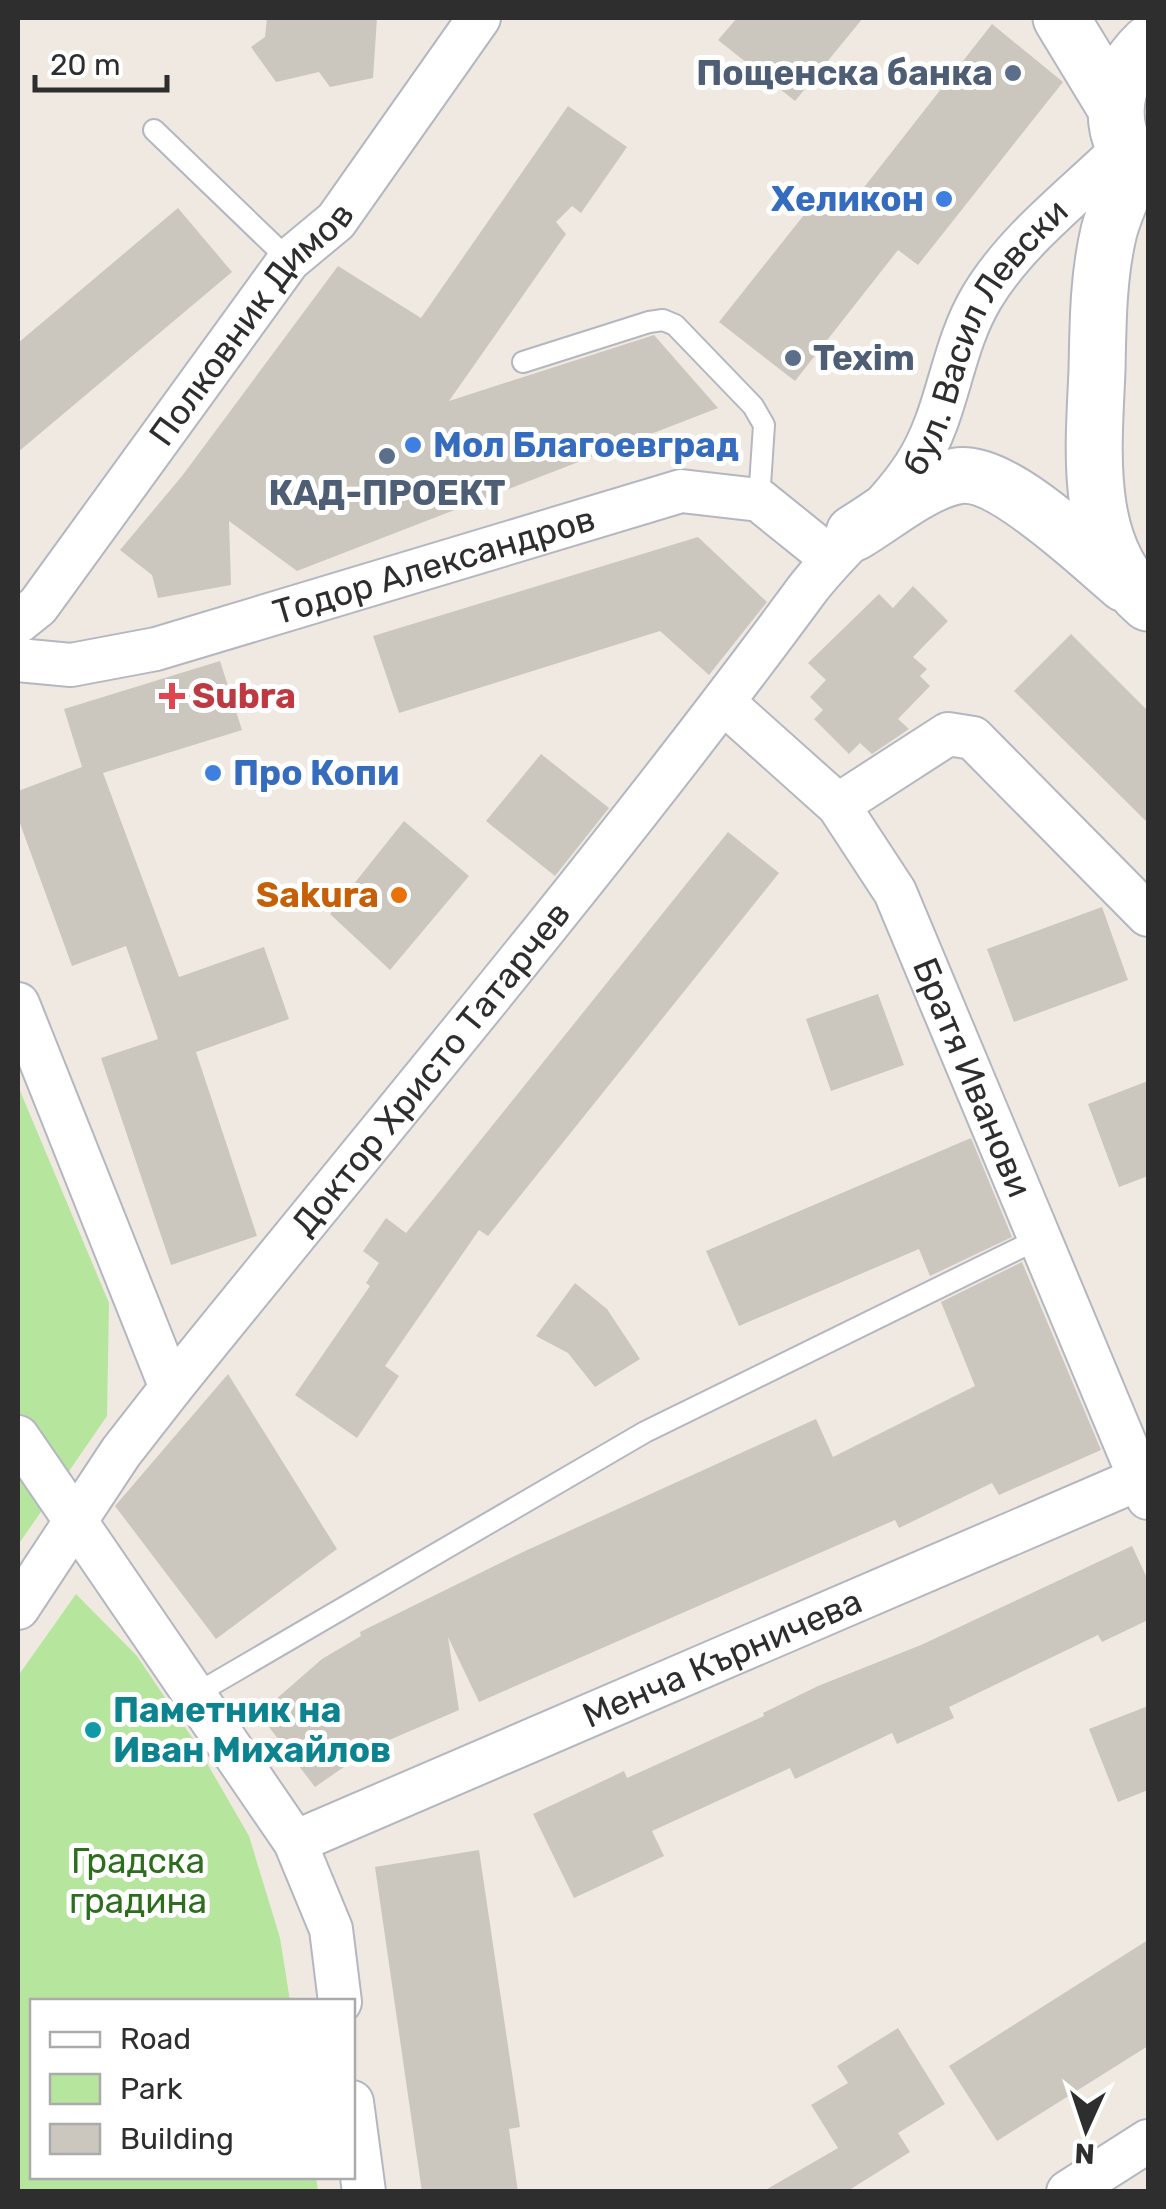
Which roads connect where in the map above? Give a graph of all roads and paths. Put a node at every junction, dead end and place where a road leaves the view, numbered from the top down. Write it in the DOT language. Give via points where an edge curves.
graph roads {
  1 [pos="478,18"];
  2 [pos="1061,18"];
  3 [pos="1114,18"];
  4 [pos="1148,27"];
  5 [pos="1148,44"];
  6 [pos="154,130"];
  7 [pos="1130,150"];
  8 [pos="289,260"];
  9 [pos="524,362"];
  10 [pos="760,500"];
  11 [pos="843,546"];
  12 [pos="1140,596"];
  13 [pos="18,622"];
  14 [pos="18,660"];
  15 [pos="724,702"];
  16 [pos="838,804"];
  17 [pos="1148,915"];
  18 [pos="18,1004"];
  19 [pos="1042,1237"];
  20 [pos="170,1388"];
  21 [pos="18,1437"];
  22 [pos="1146,1484"];
  23 [pos="74,1520"];
  24 [pos="18,1608"];
  25 [pos="194,1695"];
  26 [pos="295,1842"];
  27 [pos="340,1999"];
  28 [pos="355,2124"];
  29 [pos="1148,2141"];
  30 [pos="364,2192"];
  31 [pos="1068,2192"];
  1 -- 8 [label="street, Полковник Димов" via="336,221"];
  2 -- 7 [label="street"];
  3 -- 4 [label="street"];
  5 -- 7 [label="street" via="1131,62"];
  6 -- 8 [label="lane"];
  7 -- 11 [label="street, бул. Васил Левски" via="1020,247 982,298 915,467"];
  7 -- 12 [label="street" via="1102,266 1094,462 1105,532"];
  8 -- 13 [label="street, Полковник Димов" via="38,606"];
  9 -- 10 [label="lane" via="649,322 675,325 764,424"];
  10 -- 11 [label="street"];
  10 -- 14 [label="street, Тодор Александров" via="681,490 156,648 71,665"];
  11 -- 12 [label="street" via="945,480 973,475 1021,500"];
  11 -- 15 [label="street, Доктор Христо Татарчев"];
  15 -- 16 [label="street, Братя Иванови"];
  15 -- 20 [label="street, Доктор Христо Татарчев"];
  16 -- 17 [label="street" via="948,734 973,738"];
  16 -- 19 [label="street, Братя Иванови" via="895,892"];
  18 -- 20 [label="street"];
  19 -- 22 [label="street, Братя Иванови"];
  19 -- 25 [label="lane" via="645,1432"];
  20 -- 23 [label="street, Доктор Христо Татарчев"];
  21 -- 23 [label="street"];
  22 -- 26 [label="street, Менча Кърничева"];
  23 -- 24 [label="street, Доктор Христо Татарчев"];
  23 -- 25 [label="street"];
  25 -- 26 [label="street"];
  26 -- 27 [label="street" via="331,1929"];
  28 -- 30 [label="street"];
  29 -- 31 [label="street"];
}
